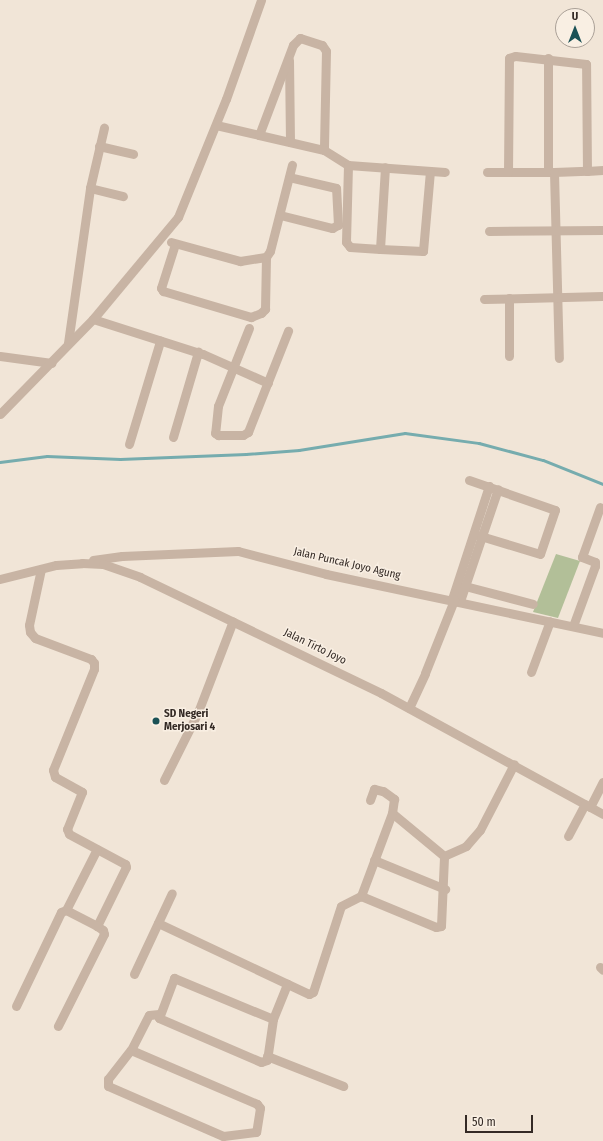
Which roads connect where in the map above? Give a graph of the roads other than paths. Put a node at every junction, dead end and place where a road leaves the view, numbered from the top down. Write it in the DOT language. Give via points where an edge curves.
graph roads {
  1 [pos="261,0"];
  2 [pos="289,54"];
  3 [pos="548,58"];
  4 [pos="216,124"];
  5 [pos="104,128"];
  6 [pos="259,135"];
  7 [pos="290,142"];
  8 [pos="100,146"];
  9 [pos="324,150"];
  10 [pos="133,154"];
  11 [pos="292,165"];
  12 [pos="348,165"];
  13 [pos="385,168"];
  14 [pos="603,170"];
  15 [pos="430,171"];
  16 [pos="587,171"];
  17 [pos="445,172"];
  18 [pos="487,172"];
  19 [pos="508,172"];
  20 [pos="551,172"];
  21 [pos="289,177"];
  22 [pos="90,188"];
  23 [pos="123,196"];
  24 [pos="280,215"];
  25 [pos="603,230"];
  26 [pos="489,231"];
  27 [pos="556,231"];
  28 [pos="162,239"];
  29 [pos="175,244"];
  30 [pos="380,249"];
  31 [pos="266,257"];
  32 [pos="603,296"];
  33 [pos="559,297"];
  34 [pos="509,298"];
  35 [pos="484,299"];
  36 [pos="93,319"];
  37 [pos="249,328"];
  38 [pos="288,332"];
  39 [pos="160,341"];
  40 [pos="68,343"];
  41 [pos="198,352"];
  42 [pos="0,356"];
  43 [pos="509,356"];
  44 [pos="559,358"];
  45 [pos="52,363"];
  46 [pos="233,367"];
  47 [pos="268,383"];
  48 [pos="0,414"];
  49 [pos="174,436"];
  50 [pos="130,444"];
  51 [pos="469,480"];
  52 [pos="494,488"];
  53 [pos="600,508"];
  54 [pos="478,535"];
  55 [pos="82,562"];
  56 [pos="41,569"];
  57 [pos="0,579"];
  58 [pos="466,586"];
  59 [pos="455,600"];
  60 [pos="533,604"];
  61 [pos="233,621"];
  62 [pos="550,621"];
  63 [pos="573,626"];
  64 [pos="603,633"];
  65 [pos="531,672"];
  66 [pos="409,708"];
  67 [pos="514,764"];
  68 [pos="164,780"];
  69 [pos="603,782"];
  70 [pos="370,800"];
  71 [pos="587,806"];
  72 [pos="392,813"];
  73 [pos="603,814"];
  74 [pos="568,836"];
  75 [pos="97,849"];
  76 [pos="444,856"];
  77 [pos="374,860"];
  78 [pos="445,889"];
  79 [pos="172,893"];
  80 [pos="361,896"];
  81 [pos="66,910"];
  82 [pos="158,923"];
  83 [pos="97,926"];
  84 [pos="134,974"];
  85 [pos="288,984"];
  86 [pos="16,1006"];
  87 [pos="159,1014"];
  88 [pos="273,1019"];
  89 [pos="58,1026"];
  90 [pos="131,1050"];
  91 [pos="268,1056"];
  92 [pos="343,1086"];
  1 -- 4 [label="street"];
  2 -- 6 [label="street"];
  2 -- 7 [label="street"];
  2 -- 9 [label="street" via="295,41 300,38 325,48"];
  3 -- 16 [label="street" via="586,64"];
  3 -- 19 [label="street" via="509,58"];
  3 -- 20 [label="street"];
  4 -- 6 [label="street"];
  4 -- 28 [label="street" via="183,207"];
  5 -- 8 [label="street"];
  6 -- 7 [label="street"];
  7 -- 9 [label="street"];
  8 -- 10 [label="street"];
  8 -- 22 [label="street"];
  9 -- 12 [label="street"];
  11 -- 21 [label="street"];
  12 -- 13 [label="street"];
  12 -- 30 [label="street" via="346,242 350,247"];
  13 -- 15 [label="street"];
  13 -- 30 [label="street"];
  14 -- 16 [label="street"];
  15 -- 17 [label="street"];
  15 -- 30 [label="street" via="423,250"];
  16 -- 20 [label="street"];
  18 -- 19 [label="street"];
  19 -- 20 [label="street"];
  20 -- 27 [label="street"];
  21 -- 24 [label="street"];
  21 -- 24 [label="street" via="336,188 338,225 332,228"];
  22 -- 23 [label="street"];
  22 -- 40 [label="street"];
  24 -- 31 [label="street"];
  25 -- 27 [label="street"];
  26 -- 27 [label="street"];
  27 -- 33 [label="street"];
  28 -- 29 [label="street"];
  28 -- 36 [label="street"];
  29 -- 31 [label="street" via="240,261"];
  29 -- 31 [label="street" via="161,288 163,291 251,316 265,309"];
  32 -- 33 [label="street"];
  33 -- 34 [label="street"];
  33 -- 44 [label="street"];
  34 -- 35 [label="street"];
  34 -- 43 [label="street"];
  36 -- 39 [label="street"];
  36 -- 40 [label="street"];
  37 -- 46 [label="street"];
  38 -- 47 [label="street"];
  39 -- 41 [label="street"];
  39 -- 50 [label="street"];
  40 -- 45 [label="street"];
  41 -- 46 [label="street"];
  41 -- 49 [label="street"];
  42 -- 45 [label="street"];
  45 -- 48 [label="street"];
  46 -- 47 [label="street"];
  46 -- 47 [label="street" via="218,406 215,433 218,435 243,435 248,432"];
  51 -- 52 [label="street"];
  52 -- 54 [label="street"];
  52 -- 54 [label="street" via="554,508 541,552 538,554"];
  53 -- 63 [label="street" via="582,557 594,562 595,566"];
  54 -- 58 [label="street"];
  54 -- 59 [label="street"];
  55 -- 56 [label="street, Jalan Tirto Joyo"];
  55 -- 59 [label="street, Jalan Puncak Joyo Agung" via="122,556 238,552 326,574"];
  55 -- 61 [label="street, Jalan Tirto Joyo" via="103,564 140,577"];
  56 -- 57 [label="street, Jalan Tirto Joyo"];
  56 -- 75 [label="street" via="29,625 30,632 35,638 91,659 94,663 94,669 53,774 82,792 68,825 69,834"];
  58 -- 59 [label="street"];
  58 -- 60 [label="street"];
  59 -- 62 [label="street, Jalan Puncak Joyo Agung"];
  59 -- 66 [label="street"];
  61 -- 66 [label="street, Jalan Tirto Joyo"];
  61 -- 68 [label="street" via="198,712"];
  62 -- 63 [label="street, Jalan Puncak Joyo Agung"];
  62 -- 65 [label="street"];
  63 -- 64 [label="street, Jalan Puncak Joyo Agung"];
  66 -- 67 [label="street, Jalan Tirto Joyo"];
  67 -- 71 [label="street, Jalan Tirto Joyo"];
  67 -- 76 [label="street" via="480,830 466,846"];
  69 -- 71 [label="street"];
  70 -- 72 [label="street" via="374,789 383,791 394,799"];
  71 -- 73 [label="street, Jalan Tirto Joyo"];
  71 -- 74 [label="street"];
  72 -- 76 [label="street"];
  72 -- 77 [label="street"];
  75 -- 81 [label="street"];
  75 -- 83 [label="street" via="126,867"];
  76 -- 78 [label="street"];
  77 -- 78 [label="street"];
  77 -- 80 [label="street"];
  78 -- 80 [label="street" via="443,924 439,927"];
  79 -- 82 [label="street"];
  80 -- 85 [label="street" via="341,906 313,992 306,993"];
  81 -- 83 [label="street"];
  81 -- 86 [label="street" via="61,912"];
  82 -- 84 [label="street"];
  82 -- 85 [label="street"];
  83 -- 89 [label="street" via="104,934"];
  85 -- 88 [label="street"];
  87 -- 88 [label="street" via="174,978"];
  87 -- 90 [label="street" via="149,1015"];
  87 -- 91 [label="street" via="162,1020 261,1062 267,1060"];
  88 -- 91 [label="street"];
  90 -- 90 [label="street" via="108,1079 108,1086 223,1136 256,1132 260,1108 257,1104"];
  91 -- 92 [label="street"];
}
